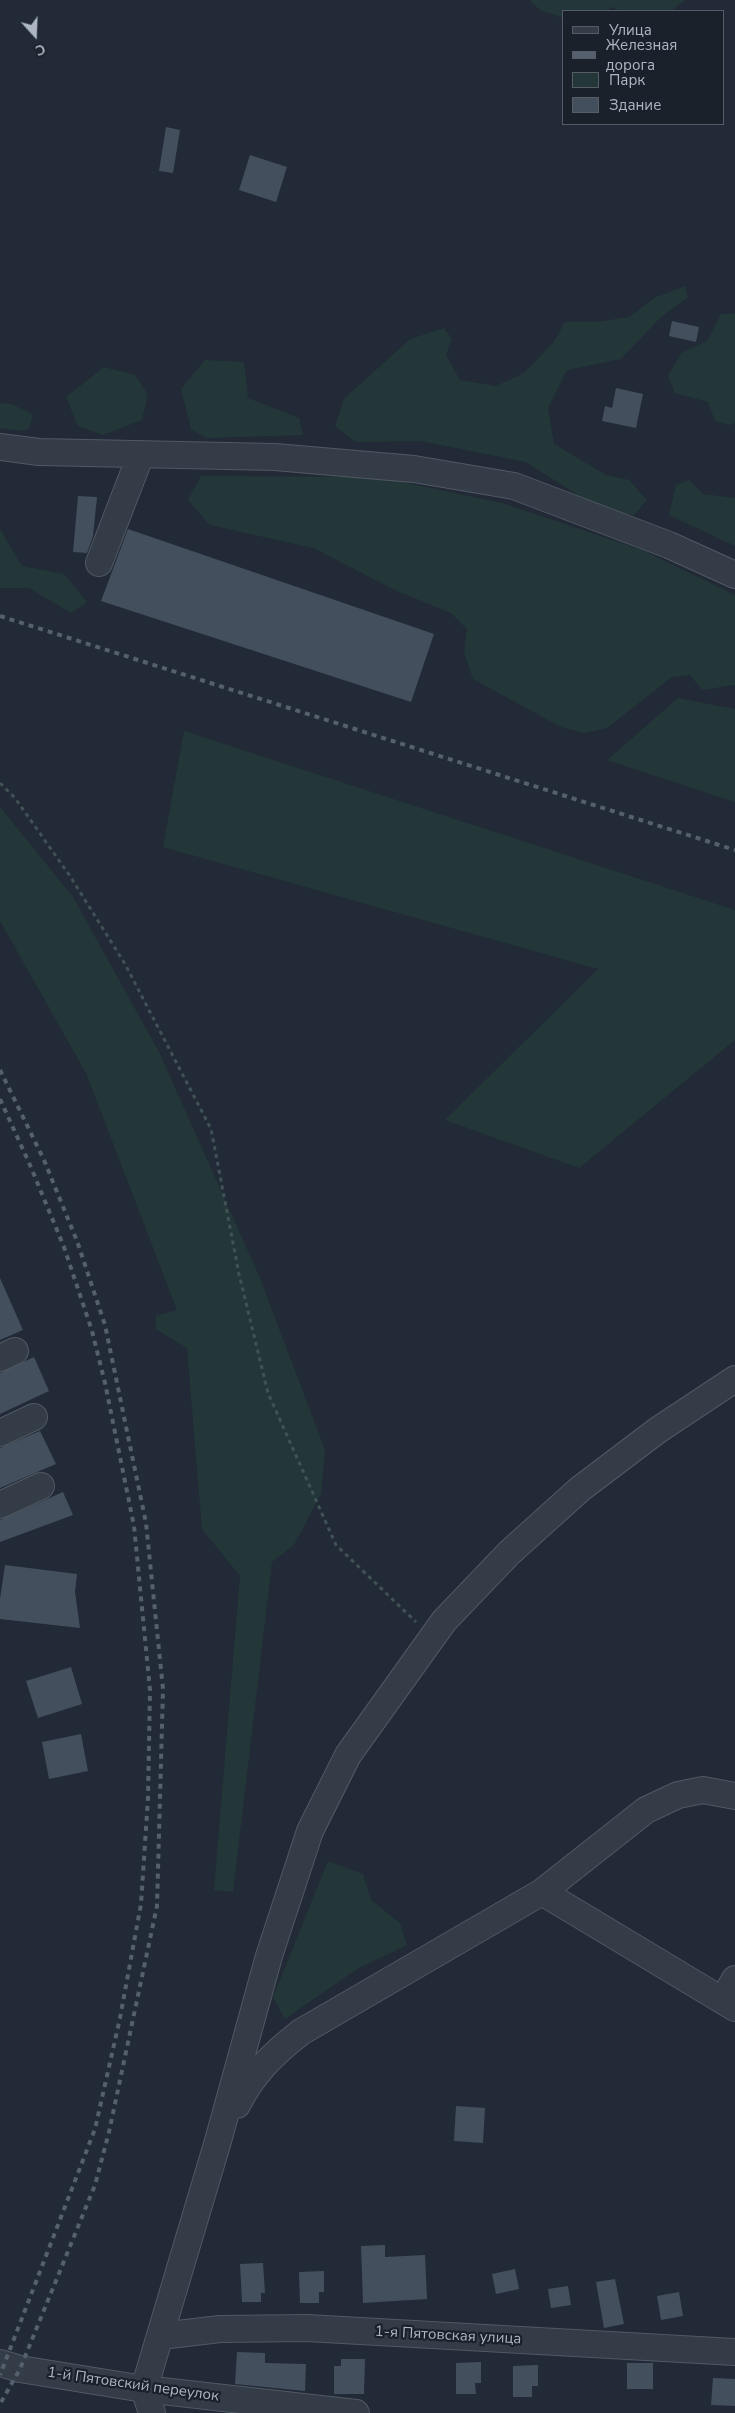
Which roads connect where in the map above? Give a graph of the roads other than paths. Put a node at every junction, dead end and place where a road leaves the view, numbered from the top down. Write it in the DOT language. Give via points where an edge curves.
graph roads {
  1 [pos="0,447"];
  2 [pos="141,454"];
  3 [pos="99,563"];
  4 [pos="735,574"];
  5 [pos="735,1378"];
  6 [pos="34,1417"];
  7 [pos="0,1433"];
  8 [pos="41,1486"];
  9 [pos="0,1505"];
  10 [pos="735,1796"];
  11 [pos="542,1892"];
  12 [pos="731,1996"];
  13 [pos="218,2141"];
  14 [pos="161,2336"];
  15 [pos="735,2352"];
  16 [pos="0,2363"];
  17 [pos="148,2401"];
  18 [pos="356,2413"];
  1 -- 2 [label="street" via="40,452"];
  2 -- 3 [label="street"];
  2 -- 4 [label="street" via="275,457 414,469 514,486 669,545"];
  5 -- 13 [label="street" via="658,1430 580,1489 509,1553 444,1621 348,1755 310,1831 270,1956"];
  6 -- 7 [label="street"];
  8 -- 9 [label="street"];
  10 -- 11 [label="street" via="703,1790 678,1795 646,1810"];
  11 -- 12 [label="street"];
  11 -- 13 [label="street" via="301,2032 271,2055 246,2087"];
  13 -- 14 [label="street"];
  14 -- 15 [label="street, 1-я Пятовская улица" via="220,2329 307,2328"];
  14 -- 17 [label="street"];
  16 -- 17 [label="street, 1-й Пятовский переулок"];
  17 -- 18 [label="street, 1-й Пятовский переулок"];
}
